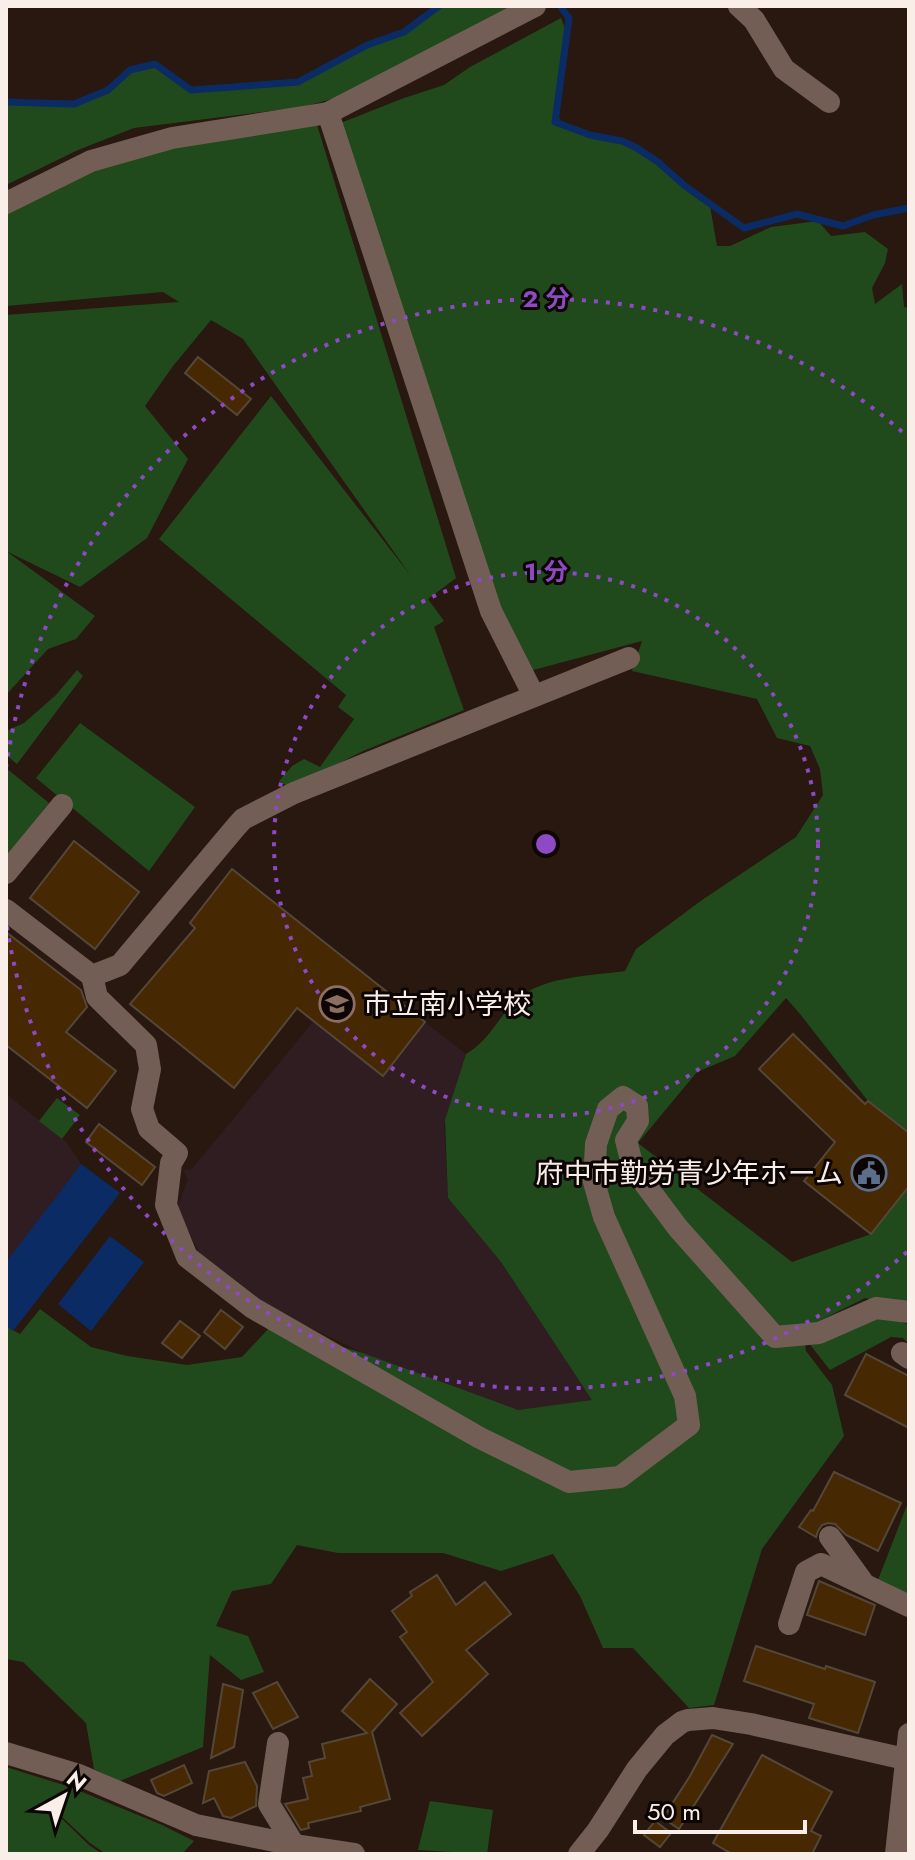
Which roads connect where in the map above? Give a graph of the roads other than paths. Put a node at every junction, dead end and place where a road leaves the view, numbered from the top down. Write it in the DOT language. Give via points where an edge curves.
graph roads {
  1 [pos="535,6"];
  2 [pos="739,6"];
  3 [pos="829,102"];
  4 [pos="328,113"];
  5 [pos="6,203"];
  6 [pos="629,658"];
  7 [pos="534,696"];
  8 [pos="62,805"];
  9 [pos="6,873"];
  10 [pos="6,910"];
  11 [pos="92,976"];
  12 [pos="909,1312"];
  13 [pos="830,1537"];
  14 [pos="865,1585"];
  15 [pos="909,1606"];
  16 [pos="789,1624"];
  17 [pos="909,1734"];
  18 [pos="278,1743"];
  19 [pos="6,1753"];
  20 [pos="905,1759"];
  21 [pos="294,1845"];
  22 [pos="354,1854"];
  23 [pos="579,1854"];
  24 [pos="896,1854"];
  1 -- 4 [label="street"];
  2 -- 3 [label="street" via="754,20 784,69"];
  4 -- 5 [label="street" via="172,138 91,161"];
  4 -- 7 [label="street" via="491,611"];
  6 -- 7 [label="street"];
  7 -- 11 [label="street" via="294,793 243,819 120,965"];
  8 -- 9 [label="street"];
  10 -- 11 [label="street"];
  11 -- 12 [label="street" via="97,997 146,1045 150,1069 142,1109 149,1129 177,1153 166,1205 187,1257 253,1308 480,1438 569,1482 620,1477 689,1425 685,1396 604,1217 594,1182 596,1144 608,1109 623,1097 637,1106 638,1121 626,1140 633,1168 678,1228 775,1337 819,1333 876,1308"];
  13 -- 14 [label="street"];
  14 -- 15 [label="street"];
  14 -- 16 [label="street" via="821,1564 806,1572"];
  17 -- 20 [label="street"];
  18 -- 21 [label="street" via="269,1804"];
  19 -- 21 [label="street" via="79,1775 196,1825"];
  20 -- 23 [label="street" via="751,1724 688,1720 665,1735 637,1769"];
  20 -- 24 [label="street"];
  21 -- 22 [label="street"];
}
